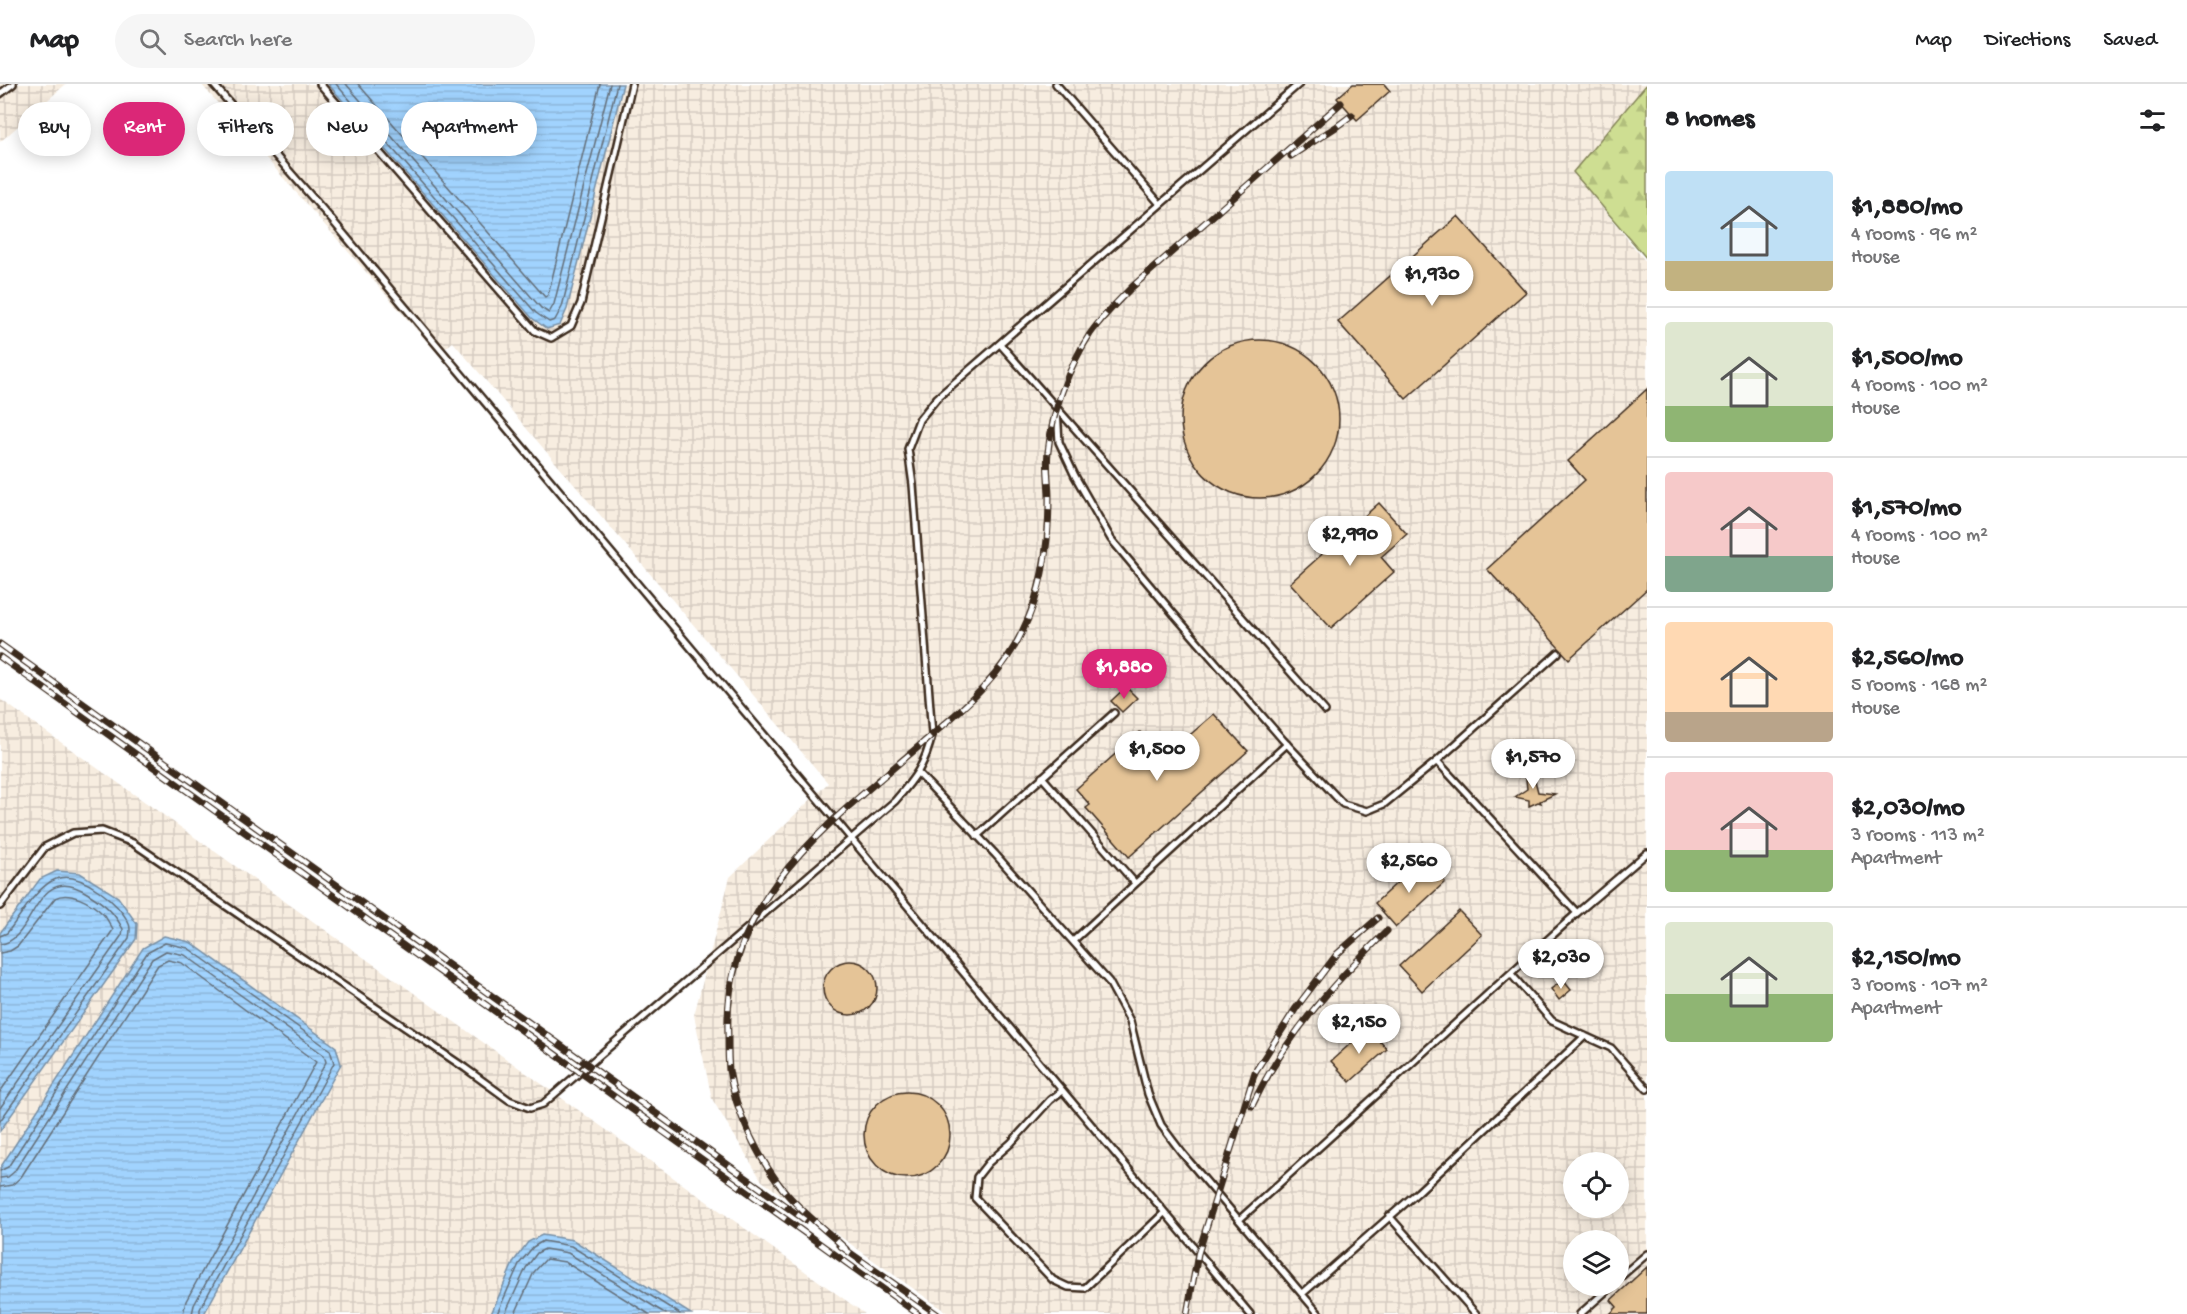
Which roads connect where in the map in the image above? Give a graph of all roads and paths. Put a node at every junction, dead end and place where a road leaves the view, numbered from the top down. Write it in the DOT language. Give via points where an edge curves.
graph roads {
  1 [pos="13,84"];
  2 [pos="213,84"];
  3 [pos="320,84"];
  4 [pos="632,84"];
  5 [pos="1056,84"];
  6 [pos="1299,84"];
  7 [pos="0,94"];
  8 [pos="1160,204"];
  9 [pos="1000,344"];
  10 [pos="1057,410"];
  11 [pos="1558,653"];
  12 [pos="1325,711"];
  13 [pos="1114,713"];
  14 [pos="1287,744"];
  15 [pos="1437,761"];
  16 [pos="918,774"];
  17 [pos="1042,777"];
  18 [pos="977,836"];
  19 [pos="849,838"];
  20 [pos="1647,853"];
  21 [pos="1135,883"];
  22 [pos="0,906"];
  23 [pos="1577,913"];
  24 [pos="1073,941"];
  25 [pos="1510,974"];
  26 [pos="1585,1036"];
  27 [pos="1647,1089"];
  28 [pos="1062,1091"];
  29 [pos="1164,1213"];
  30 [pos="1389,1216"];
  31 [pos="1239,1220"];
  32 [pos="1647,1254"];
  33 [pos="1629,1270"];
  34 [pos="1302,1294"];
  35 [pos="1601,1296"];
  36 [pos="1250,1314"];
  37 [pos="1318,1314"];
  38 [pos="1476,1314"];
  39 [pos="1580,1314"];
  1 -- 7 [label="lane"];
  2 -- 19 [label="lane"];
  3 -- 4 [label="lane" via="535,332 551,338 571,326 581,303"];
  5 -- 8 [label="lane"];
  6 -- 8 [label="lane"];
  8 -- 9 [label="lane"];
  9 -- 10 [label="lane"];
  9 -- 16 [label="lane" via="937,398 919,420 908,449 932,735"];
  10 -- 12 [label="lane"];
  10 -- 14 [label="lane" via="1059,442 1112,539"];
  11 -- 15 [label="lane"];
  13 -- 17 [label="lane"];
  14 -- 15 [label="lane" via="1343,804 1367,811 1384,804"];
  14 -- 21 [label="lane"];
  15 -- 23 [label="lane"];
  16 -- 18 [label="lane"];
  16 -- 19 [label="lane" via="895,801"];
  17 -- 18 [label="lane"];
  17 -- 21 [label="lane"];
  18 -- 24 [label="lane"];
  19 -- 22 [label="lane" via="580,1073 543,1104 530,1108 510,1100 133,843 102,831 73,833 45,846"];
  19 -- 28 [label="lane"];
  20 -- 23 [label="lane"];
  21 -- 24 [label="lane"];
  23 -- 25 [label="lane"];
  24 -- 31 [label="lane" via="1109,982 1130,1021 1148,1094 1161,1125"];
  25 -- 26 [label="lane" via="1552,1021"];
  25 -- 31 [label="lane"];
  26 -- 27 [label="lane" via="1611,1048"];
  26 -- 30 [label="lane"];
  28 -- 29 [label="lane"];
  28 -- 29 [label="lane" via="988,1163 977,1177 975,1198 1053,1280 1068,1287 1085,1288"];
  29 -- 36 [label="lane"];
  30 -- 34 [label="lane"];
  30 -- 38 [label="lane"];
  31 -- 34 [label="lane"];
  32 -- 33 [label="lane"];
  34 -- 37 [label="lane"];
  35 -- 39 [label="lane"];
}
